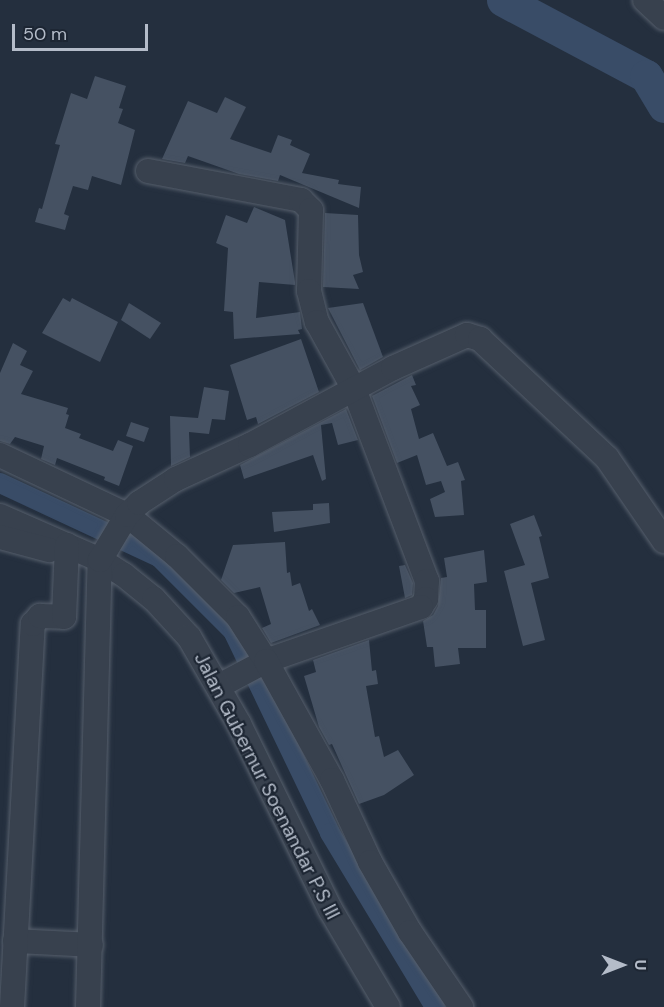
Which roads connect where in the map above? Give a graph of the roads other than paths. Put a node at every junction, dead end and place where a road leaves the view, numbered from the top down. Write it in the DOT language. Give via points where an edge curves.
graph roads {
  1 [pos="645,0"];
  2 [pos="664,18"];
  3 [pos="148,171"];
  4 [pos="354,389"];
  5 [pos="0,455"];
  6 [pos="0,516"];
  7 [pos="124,519"];
  8 [pos="0,537"];
  9 [pos="664,541"];
  10 [pos="66,549"];
  11 [pos="102,555"];
  12 [pos="64,618"];
  13 [pos="98,621"];
  14 [pos="261,664"];
  15 [pos="224,683"];
  16 [pos="15,941"];
  17 [pos="91,945"];
  18 [pos="457,1006"];
  19 [pos="12,1007"];
  20 [pos="88,1007"];
  21 [pos="388,1007"];
  1 -- 2 [label="street"];
  3 -- 4 [label="street" via="307,204 312,216 312,306"];
  4 -- 7 [label="street" via="250,445 176,479 139,503"];
  4 -- 9 [label="street" via="455,339 467,335 480,339 607,458"];
  4 -- 14 [label="street" via="427,581 426,599 421,607"];
  5 -- 7 [label="street"];
  6 -- 10 [label="street, Jalan Gubernur Soenandar P.S III"];
  7 -- 11 [label="street"];
  7 -- 14 [label="street" via="177,556 216,593 238,617"];
  8 -- 10 [label="street"];
  10 -- 11 [label="street, Jalan Gubernur Soenandar P.S III"];
  10 -- 12 [label="street"];
  11 -- 13 [label="street"];
  11 -- 15 [label="street, Jalan Gubernur Soenandar P.S III" via="154,599"];
  12 -- 13 [label="street"];
  12 -- 16 [label="street" via="40,616 33,624"];
  13 -- 17 [label="street"];
  14 -- 15 [label="street"];
  14 -- 18 [label="street" via="332,780 370,862 410,932"];
  15 -- 21 [label="street, Jalan Gubernur Soenandar P.S III" via="330,909"];
  16 -- 17 [label="street"];
  16 -- 19 [label="street"];
  17 -- 20 [label="street"];
}
